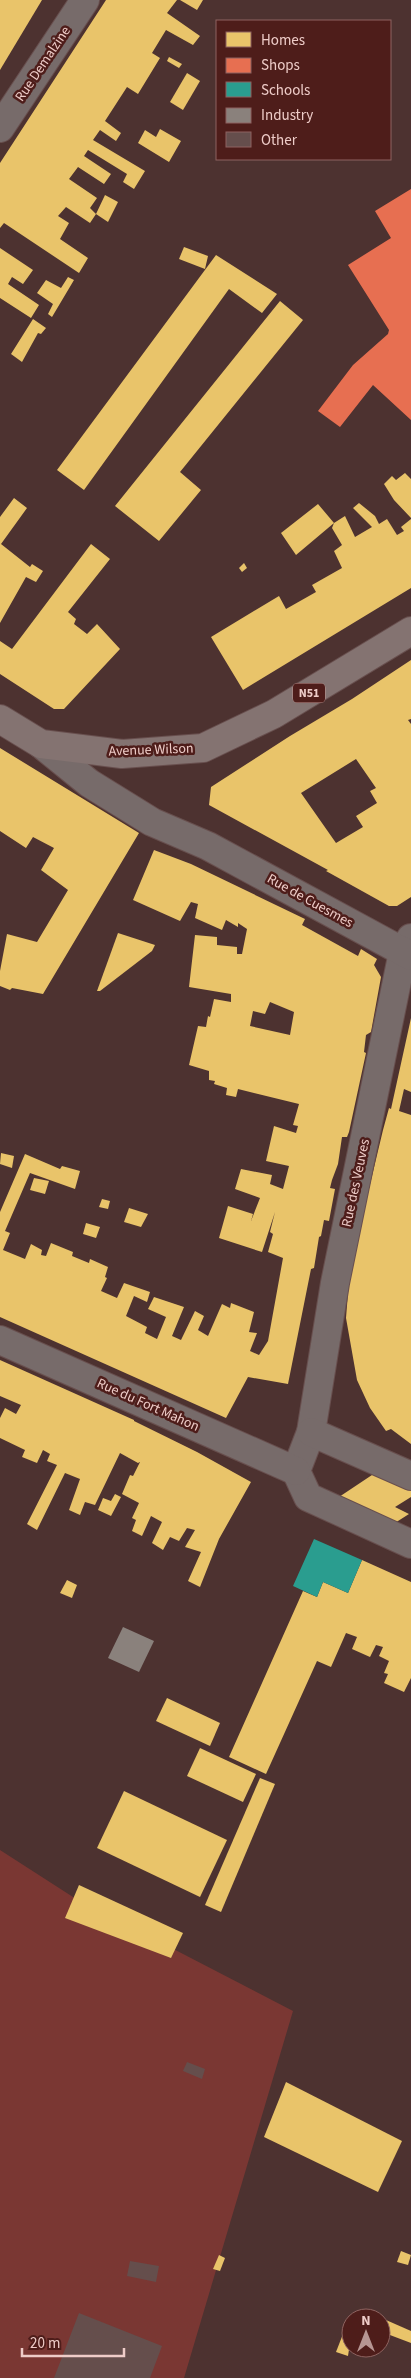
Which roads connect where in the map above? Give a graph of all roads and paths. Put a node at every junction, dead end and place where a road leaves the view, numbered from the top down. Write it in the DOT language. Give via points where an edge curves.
graph roads {
  1 [pos="85,0"];
  2 [pos="0,128"];
  3 [pos="411,631"];
  4 [pos="0,719"];
  5 [pos="41,744"];
  6 [pos="408,949"];
  7 [pos="0,1340"];
  8 [pos="311,1432"];
  9 [pos="296,1471"];
  10 [pos="411,1476"];
  11 [pos="411,1544"];
  1 -- 2 [label="street, Rue Demalzine"];
  3 -- 5 [label="main road, Avenue Wilson / N51" via="274,714 203,748 122,754"];
  4 -- 5 [label="main road, N51"];
  5 -- 6 [label="street, Rue de Cuesmes" via="89,783 152,822 208,846"];
  6 -- 8 [label="street, Rue des Veuves" via="335,1283"];
  7 -- 9 [label="street, Rue du Fort Mahon"];
  8 -- 9 [label="street, Rue des Veuves"];
  8 -- 10 [label="street"];
  9 -- 11 [label="street" via="308,1496"];
}
